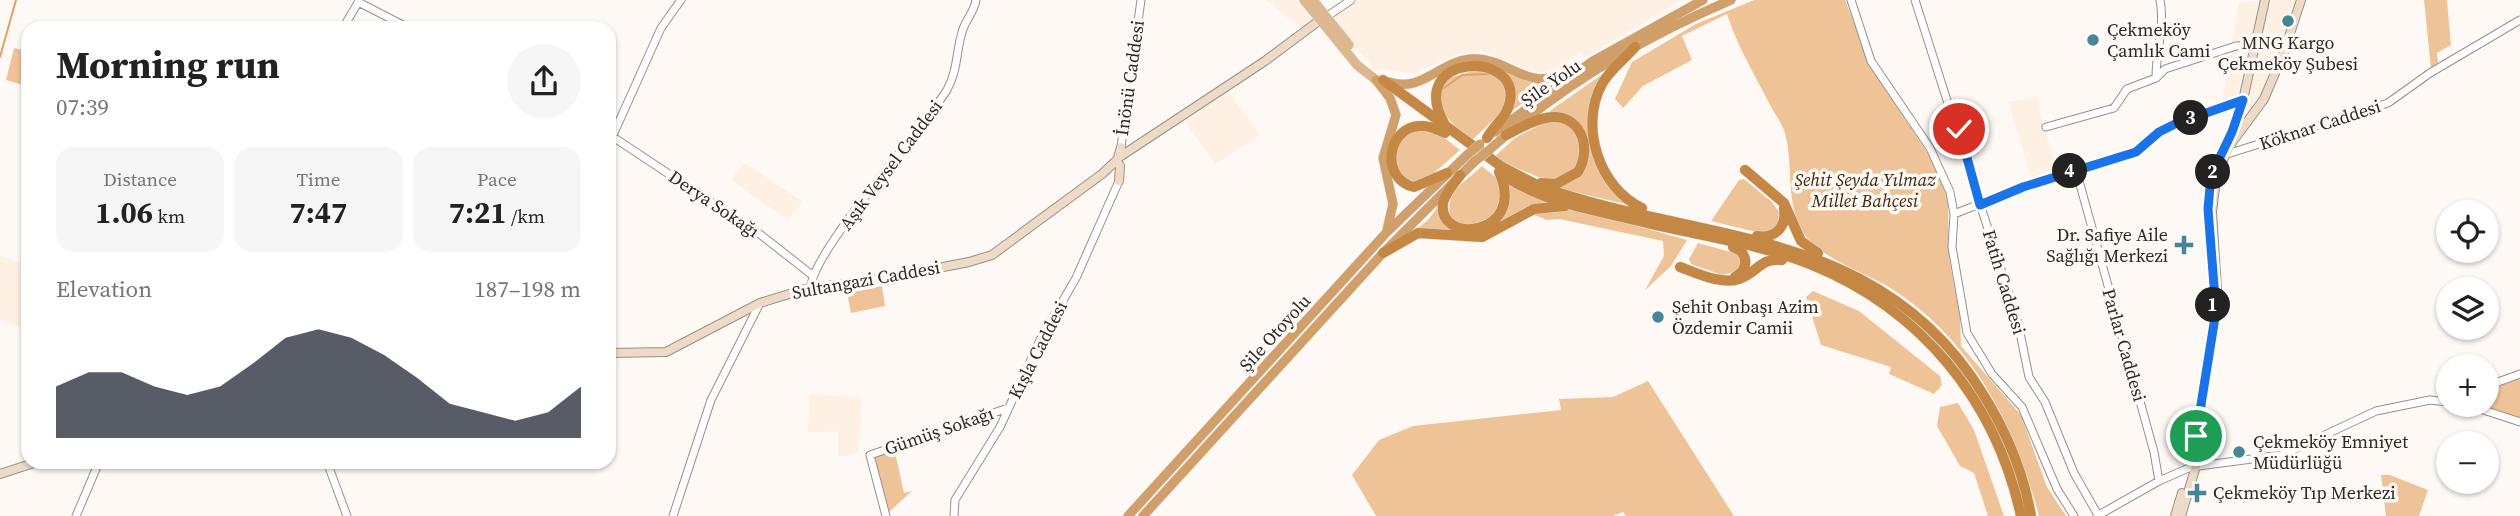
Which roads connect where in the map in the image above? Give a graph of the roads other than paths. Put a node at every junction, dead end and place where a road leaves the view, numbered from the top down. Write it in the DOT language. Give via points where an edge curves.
graph roads {
  1 [pos="681,0"];
  2 [pos="976,0"];
  3 [pos="1141,0"];
  4 [pos="1304,0"];
  5 [pos="1313,0"];
  6 [pos="1351,0"];
  7 [pos="1731,0"];
  8 [pos="1851,0"];
  9 [pos="1915,0"];
  10 [pos="2162,0"];
  11 [pos="2265,0"];
  12 [pos="2301,0"];
  13 [pos="358,1"];
  14 [pos="1699,1"];
  15 [pos="1323,19"];
  16 [pos="2520,20"];
  17 [pos="348,21"];
  18 [pos="397,21"];
  19 [pos="2253,45"];
  20 [pos="1635,47"];
  21 [pos="1593,61"];
  22 [pos="2156,78"];
  23 [pos="1380,80"];
  24 [pos="2243,100"];
  25 [pos="2238,116"];
  26 [pos="2250,121"];
  27 [pos="616,126"];
  28 [pos="2046,127"];
  29 [pos="1445,130"];
  30 [pos="1506,135"];
  31 [pos="616,140"];
  32 [pos="1485,144"];
  33 [pos="2222,155"];
  34 [pos="1471,158"];
  35 [pos="1122,159"];
  36 [pos="1745,170"];
  37 [pos="2076,170"];
  38 [pos="1499,172"];
  39 [pos="1447,173"];
  40 [pos="1460,174"];
  41 [pos="1518,176"];
  42 [pos="1119,181"];
  43 [pos="1780,199"];
  44 [pos="1980,205"];
  45 [pos="1591,209"];
  46 [pos="1954,214"];
  47 [pos="1668,218"];
  48 [pos="1683,227"];
  49 [pos="1387,233"];
  50 [pos="1716,235"];
  51 [pos="1383,253"];
  52 [pos="1680,267"];
  53 [pos="1851,273"];
  54 [pos="812,275"];
  55 [pos="1833,275"];
  56 [pos="1723,281"];
  57 [pos="811,287"];
  58 [pos="761,303"];
  59 [pos="616,353"];
  60 [pos="2520,374"];
  61 [pos="2499,382"];
  62 [pos="2436,400"];
  63 [pos="1008,408"];
  64 [pos="2499,415"];
  65 [pos="2520,422"];
  66 [pos="2194,466"];
  67 [pos="21,467"];
  68 [pos="96,469"];
  69 [pos="330,469"];
  70 [pos="0,474"];
  71 [pos="2159,481"];
  72 [pos="76,516"];
  73 [pos="347,516"];
  74 [pos="673,516"];
  75 [pos="887,516"];
  76 [pos="954,516"];
  77 [pos="1128,516"];
  78 [pos="1143,516"];
  79 [pos="2021,516"];
  80 [pos="2031,516"];
  81 [pos="2074,516"];
  82 [pos="2098,516"];
  83 [pos="2175,516"];
  84 [pos="2181,516"];
  1 -- 27 [label="street" via="661,28"];
  2 -- 54 [label="street, Aşık Veysel Caddesi" via="963,28 948,89"];
  3 -- 35 [label="street, İnönü Caddesi"];
  4 -- 15 [label="main road"];
  5 -- 15 [label="main road"];
  6 -- 15 [label="street"];
  7 -- 20 [label="highway"];
  8 -- 46 [label="street" via="1871,61 1936,158"];
  9 -- 44 [label="street, Fatih Caddesi"];
  10 -- 22 [label="street" via="2166,19 2156,52"];
  11 -- 19 [label="main road"];
  12 -- 26 [label="main road" via="2276,76"];
  13 -- 17 [label="street"];
  13 -- 18 [label="street"];
  14 -- 21 [label="highway"];
  15 -- 23 [label="main road"];
  15 -- 35 [label="main road, Sultangazi Caddesi"];
  16 -- 33 [label="street, Köknar Caddesi" via="2388,103"];
  19 -- 22 [label="street" via="2179,63"];
  19 -- 24 [label="main road"];
  20 -- 30 [label="highway, Şile Yolu"];
  20 -- 47 [label="highway" via="1607,76 1597,96 1595,142 1602,169 1617,192"];
  21 -- 23 [label="highway" via="1550,79 1537,80 1477,59 1458,62 1409,86"];
  21 -- 32 [label="highway"];
  22 -- 28 [label="street" via="2127,89 2114,108"];
  23 -- 29 [label="highway"];
  23 -- 49 [label="highway" via="1396,115 1384,158 1393,204"];
  24 -- 25 [label="main road"];
  24 -- 37 [label="street" via="2175,124 2136,152"];
  25 -- 26 [label="main road"];
  25 -- 33 [label="main road"];
  26 -- 33 [label="main road"];
  29 -- 32 [label="highway" via="1435,106 1438,84 1458,69 1485,67 1502,74 1511,97"];
  29 -- 38 [label="highway"];
  29 -- 39 [label="highway" via="1407,129 1397,139 1391,158 1395,174 1406,185 1421,187"];
  29 -- 41 [label="highway"];
  30 -- 32 [label="highway, Şile Yolu"];
  30 -- 41 [label="highway" via="1554,117 1574,124 1584,138 1585,157 1572,178 1548,184"];
  31 -- 54 [label="street, Derya Sokağı" via="761,235"];
  32 -- 34 [label="highway, bridge"];
  33 -- 66 [label="main road" via="2210,208 2216,311"];
  34 -- 39 [label="highway, Şile Otoyolu"];
  34 -- 40 [label="highway, Şile Otoyolu"];
  35 -- 42 [label="main road, Kışla Caddesi"];
  35 -- 57 [label="main road, Sultangazi Caddesi" via="992,255 886,278"];
  36 -- 43 [label="highway"];
  37 -- 44 [label="street"];
  37 -- 71 [label="street, Parlar Caddesi"];
  38 -- 40 [label="highway" via="1506,188 1505,206 1490,223 1472,230 1455,227 1444,209"];
  38 -- 45 [label="highway" via="1538,193"];
  39 -- 49 [label="highway, Şile Otoyolu"];
  40 -- 51 [label="highway, Şile Otoyolu"];
  41 -- 47 [label="highway" via="1555,192"];
  42 -- 63 [label="street, Kışla Caddesi" via="1076,278"];
  43 -- 50 [label="highway" via="1785,221 1770,237"];
  43 -- 53 [label="highway" via="1801,241"];
  44 -- 46 [label="street"];
  44 -- 82 [label="street, Fatih Caddesi" via="2018,323 2029,377"];
  45 -- 48 [label="highway"];
  45 -- 51 [label="highway" via="1544,207 1482,237 1418,233"];
  46 -- 81 [label="street" via="1952,247 1967,333 1992,374 2022,407 2057,489"];
  47 -- 48 [label="highway"];
  48 -- 50 [label="highway"];
  49 -- 77 [label="highway, Şile Otoyolu"];
  50 -- 53 [label="highway" via="1794,251"];
  50 -- 55 [label="highway"];
  50 -- 56 [label="highway" via="1741,251 1745,259 1740,274"];
  51 -- 78 [label="highway, Şile Otoyolu"];
  52 -- 56 [label="highway"];
  53 -- 80 [label="highway" via="1910,312 1963,365 2003,426 2020,468"];
  54 -- 57 [label="street, Aşık Veysel Caddesi"];
  55 -- 56 [label="highway" via="1770,259 1740,279"];
  55 -- 79 [label="highway" via="1908,322 1965,382 2006,459"];
  57 -- 58 [label="main road, Sultangazi Caddesi"];
  58 -- 59 [label="main road, Sultangazi Caddesi" via="666,352"];
  58 -- 74 [label="street" via="711,400"];
  60 -- 61 [label="street"];
  62 -- 66 [label="street" via="2376,411 2282,455"];
  63 -- 75 [label="street, Gümüş Sokağı" via="870,455"];
  63 -- 76 [label="street, Kışla Caddesi" via="955,500"];
  64 -- 65 [label="street"];
  66 -- 71 [label="street"];
  66 -- 83 [label="main road"];
  66 -- 84 [label="main road"];
  67 -- 70 [label="main road"];
  68 -- 72 [label="street"];
  69 -- 73 [label="street"];
  71 -- 82 [label="street"];
}
